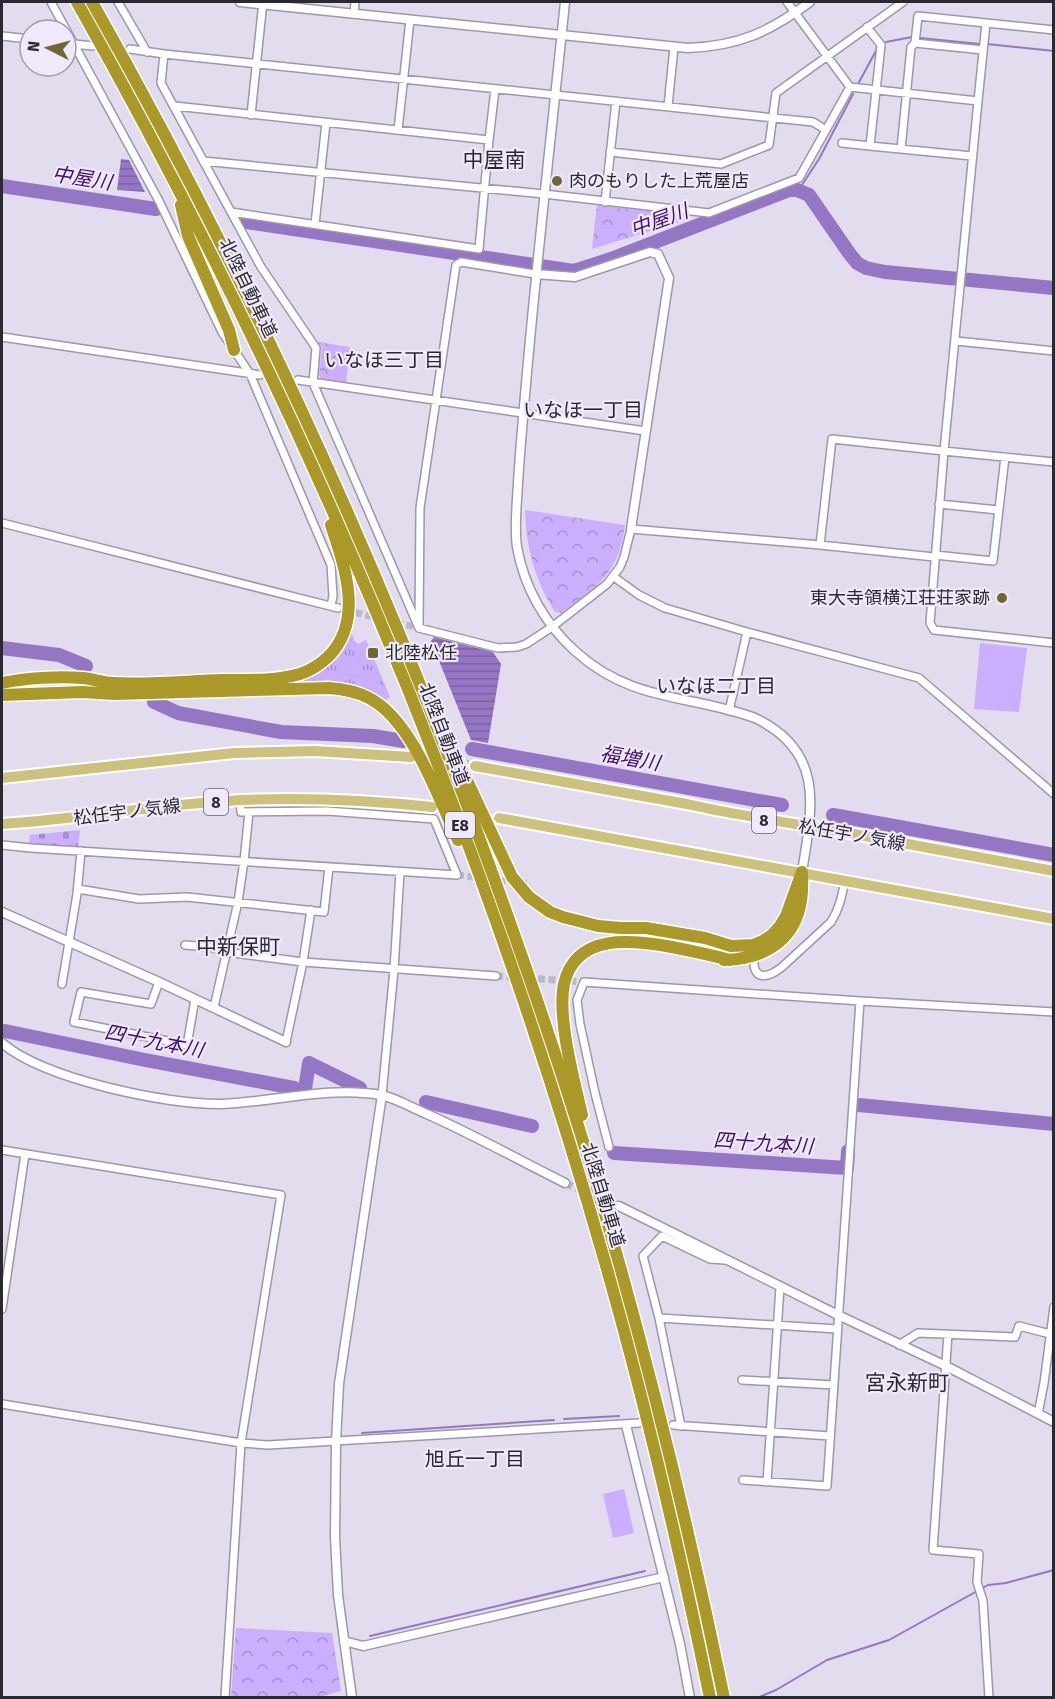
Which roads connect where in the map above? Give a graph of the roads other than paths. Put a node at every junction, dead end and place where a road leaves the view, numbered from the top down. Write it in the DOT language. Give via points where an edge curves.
graph roads {
  1 [pos="51,2"];
  2 [pos="77,2"];
  3 [pos="92,2"];
  4 [pos="118,2"];
  5 [pos="240,2"];
  6 [pos="355,2"];
  7 [pos="565,2"];
  8 [pos="787,2"];
  9 [pos="810,2"];
  10 [pos="903,2"];
  11 [pos="263,3"];
  12 [pos="795,12"];
  13 [pos="354,14"];
  14 [pos="60,18"];
  15 [pos="410,20"];
  16 [pos="986,23"];
  17 [pos="867,27"];
  18 [pos="1053,30"];
  19 [pos="561,35"];
  20 [pos="2,36"];
  21 [pos="18,38"];
  22 [pos="915,43"];
  23 [pos="78,44"];
  24 [pos="92,46"];
  25 [pos="675,47"];
  26 [pos="130,49"];
  27 [pos="983,50"];
  28 [pos="78,51"];
  29 [pos="147,52"];
  30 [pos="164,54"];
  31 [pos="827,56"];
  32 [pos="256,64"];
  33 [pos="404,79"];
  34 [pos="850,87"];
  35 [pos="495,88"];
  36 [pos="875,91"];
  37 [pos="907,94"];
  38 [pos="555,95"];
  39 [pos="616,101"];
  40 [pos="978,101"];
  41 [pos="175,106"];
  42 [pos="668,106"];
  43 [pos="251,115"];
  44 [pos="773,118"];
  45 [pos="326,123"];
  46 [pos="398,130"];
  47 [pos="826,130"];
  48 [pos="489,140"];
  49 [pos="842,143"];
  50 [pos="870,146"];
  51 [pos="901,149"];
  52 [pos="610,152"];
  53 [pos="972,156"];
  54 [pos="203,161"];
  55 [pos="321,172"];
  56 [pos="175,183"];
  57 [pos="485,190"];
  58 [pos="544,194"];
  59 [pos="605,202"];
  60 [pos="231,212"];
  61 [pos="315,224"];
  62 [pos="536,272"];
  63 [pos="250,333"];
  64 [pos="2,337"];
  65 [pos="956,341"];
  66 [pos="234,350"];
  67 [pos="1053,351"];
  68 [pos="250,374"];
  69 [pos="260,375"];
  70 [pos="298,380"];
  71 [pos="313,383"];
  72 [pos="435,401"];
  73 [pos="523,413"];
  74 [pos="645,431"];
  75 [pos="944,451"];
  76 [pos="1005,457"];
  77 [pos="1053,462"];
  78 [pos="939,504"];
  79 [pos="998,510"];
  80 [pos="2,523"];
  81 [pos="631,529"];
  82 [pos="820,545"];
  83 [pos="935,556"];
  84 [pos="614,577"];
  85 [pos="552,627"];
  86 [pos="419,628"];
  87 [pos="747,632"];
  88 [pos="1053,643"];
  89 [pos="414,669"];
  90 [pos="2,684"];
  91 [pos="113,689"];
  92 [pos="2,696"];
  93 [pos="729,711"];
  94 [pos="411,757"];
  95 [pos="475,766"];
  96 [pos="2,778"];
  97 [pos="1053,794"];
  98 [pos="240,800"];
  99 [pos="432,807"];
  100 [pos="249,812"];
  101 [pos="499,818"];
  102 [pos="2,824"];
  103 [pos="809,827"];
  104 [pos="2,845"];
  105 [pos="81,851"];
  106 [pos="244,861"];
  107 [pos="329,867"];
  108 [pos="1053,871"];
  109 [pos="400,872"];
  110 [pos="802,872"];
  111 [pos="845,880"];
  112 [pos="78,889"];
  113 [pos="238,902"];
  114 [pos="311,910"];
  115 [pos="2,912"];
  116 [pos="1053,919"];
  117 [pos="70,941"];
  118 [pos="185,945"];
  119 [pos="505,948"];
  120 [pos="226,952"];
  121 [pos="754,956"];
  122 [pos="303,962"];
  123 [pos="394,970"];
  124 [pos="496,976"];
  125 [pos="159,982"];
  126 [pos="62,984"];
  127 [pos="195,999"];
  128 [pos="860,1001"];
  129 [pos="214,1007"];
  130 [pos="1053,1012"];
  131 [pos="2,1042"];
  132 [pos="286,1042"];
  133 [pos="382,1095"];
  134 [pos="609,1147"];
  135 [pos="2,1150"];
  136 [pos="25,1154"];
  137 [pos="565,1183"];
  138 [pos="619,1206"];
  139 [pos="618,1261"];
  140 [pos="728,1261"];
  141 [pos="780,1287"];
  142 [pos="1053,1307"];
  143 [pos="2,1309"];
  144 [pos="838,1315"];
  145 [pos="659,1318"];
  146 [pos="777,1326"];
  147 [pos="837,1329"];
  148 [pos="948,1334"];
  149 [pos="1052,1335"];
  150 [pos="899,1345"];
  151 [pos="946,1366"];
  152 [pos="742,1380"];
  153 [pos="773,1382"];
  154 [pos="834,1384"];
  155 [pos="2,1404"];
  156 [pos="1038,1414"];
  157 [pos="1053,1422"];
  158 [pos="639,1424"];
  159 [pos="626,1425"];
  160 [pos="673,1425"];
  161 [pos="681,1426"];
  162 [pos="770,1432"];
  163 [pos="830,1436"];
  164 [pos="336,1442"];
  165 [pos="241,1443"];
  166 [pos="743,1480"];
  167 [pos="767,1482"];
  168 [pos="664,1577"];
  169 [pos="344,1641"];
  170 [pos="225,1698"];
  171 [pos="352,1698"];
  172 [pos="690,1698"];
  173 [pos="710,1698"];
  174 [pos="724,1698"];
  175 [pos="989,1698"];
  1 -- 14 [label="street"];
  2 -- 56 [label="highway, 北陸自動車道 / E8"];
  3 -- 89 [label="highway, 北陸自動車道 / E8" via="165,135 262,327"];
  4 -- 29 [label="street"];
  5 -- 11 [label="street"];
  6 -- 13 [label="street"];
  7 -- 19 [label="street"];
  8 -- 12 [label="street"];
  9 -- 12 [label="street"];
  10 -- 17 [label="street"];
  11 -- 13 [label="street"];
  11 -- 32 [label="street"];
  12 -- 25 [label="street" via="766,30 730,44"];
  12 -- 31 [label="street"];
  13 -- 15 [label="street"];
  15 -- 19 [label="street"];
  15 -- 33 [label="street"];
  16 -- 18 [label="street"];
  16 -- 22 [label="street" via="918,16"];
  16 -- 27 [label="street"];
  17 -- 31 [label="street"];
  17 -- 36 [label="street" via="881,45"];
  19 -- 25 [label="street"];
  19 -- 38 [label="street"];
  20 -- 21 [label="street"];
  22 -- 27 [label="street"];
  22 -- 37 [label="street" via="911,47"];
  23 -- 24 [label="street"];
  25 -- 42 [label="street"];
  26 -- 29 [label="street"];
  27 -- 40 [label="street"];
  28 -- 66 [label="street"];
  29 -- 30 [label="street"];
  30 -- 32 [label="street"];
  30 -- 41 [label="street" via="161,83"];
  31 -- 34 [label="street"];
  31 -- 44 [label="street" via="776,93"];
  32 -- 33 [label="street"];
  32 -- 43 [label="street"];
  33 -- 35 [label="street"];
  33 -- 46 [label="street"];
  34 -- 36 [label="street"];
  34 -- 47 [label="street"];
  35 -- 38 [label="street"];
  35 -- 48 [label="street"];
  36 -- 37 [label="street"];
  36 -- 50 [label="street"];
  37 -- 40 [label="street"];
  37 -- 51 [label="street"];
  38 -- 39 [label="street"];
  38 -- 58 [label="street"];
  39 -- 42 [label="street"];
  39 -- 52 [label="street"];
  40 -- 53 [label="street"];
  41 -- 43 [label="street"];
  41 -- 54 [label="street"];
  42 -- 44 [label="street"];
  43 -- 45 [label="street"];
  44 -- 47 [label="street" via="813,122"];
  44 -- 52 [label="street" via="769,145 721,164"];
  45 -- 46 [label="street"];
  45 -- 55 [label="street"];
  46 -- 48 [label="street"];
  47 -- 59 [label="street" via="799,178 709,213"];
  48 -- 57 [label="street"];
  49 -- 50 [label="street"];
  50 -- 51 [label="street"];
  51 -- 53 [label="street"];
  52 -- 59 [label="street"];
  53 -- 65 [label="street"];
  54 -- 55 [label="street"];
  54 -- 60 [label="street"];
  55 -- 57 [label="street"];
  55 -- 61 [label="street"];
  56 -- 63 [label="highway, 北陸自動車道 / E8"];
  56 -- 66 [label="highway" via="188,236"];
  57 -- 58 [label="street"];
  57 -- 61 [label="street" via="479,249"];
  58 -- 59 [label="street"];
  58 -- 62 [label="street"];
  60 -- 61 [label="street"];
  60 -- 71 [label="street" via="261,267 316,348"];
  62 -- 72 [label="street" via="461,262 456,265"];
  62 -- 73 [label="street"];
  62 -- 74 [label="street" via="574,277 650,252 658,254 669,278"];
  63 -- 91 [label="highway" via="341,555 349,603 346,627 326,660 287,677"];
  63 -- 119 [label="highway, 北陸自動車道 / E8" via="391,648"];
  64 -- 68 [label="street"];
  65 -- 67 [label="street"];
  65 -- 75 [label="street"];
  66 -- 68 [label="street"];
  68 -- 69 [label="street"];
  68 -- 80 [label="street" via="331,565 334,607"];
  70 -- 71 [label="street"];
  71 -- 72 [label="street"];
  71 -- 86 [label="street"];
  72 -- 73 [label="street"];
  72 -- 86 [label="street" via="420,508"];
  73 -- 74 [label="street"];
  73 -- 85 [label="street" via="517,547 532,594"];
  74 -- 81 [label="street"];
  75 -- 76 [label="street"];
  75 -- 78 [label="street"];
  75 -- 82 [label="street" via="832,439"];
  76 -- 77 [label="street"];
  76 -- 79 [label="street"];
  78 -- 79 [label="street"];
  78 -- 83 [label="street"];
  79 -- 83 [label="street" via="993,561"];
  81 -- 82 [label="street"];
  81 -- 84 [label="street"];
  82 -- 83 [label="street"];
  83 -- 88 [label="street" via="930,623 934,630"];
  84 -- 85 [label="street"];
  84 -- 87 [label="street" via="665,608"];
  85 -- 86 [label="street" via="526,644 505,648"];
  85 -- 93 [label="street" via="577,653 620,682"];
  87 -- 93 [label="street"];
  87 -- 97 [label="street" via="919,678"];
  89 -- 110 [label="highway" via="505,862 520,887 539,905 563,917 598,926 646,928 731,946 753,945 780,926"];
  89 -- 139 [label="highway, 北陸自動車道 / E8" via="520,950"];
  90 -- 91 [label="highway" via="83,678"];
  91 -- 92 [label="highway"];
  91 -- 119 [label="highway" via="329,688 358,693 381,705 417,751"];
  93 -- 103 [label="street" via="755,718 772,728 800,757 810,783"];
  94 -- 96 [label="main road" via="315,751 234,753"];
  95 -- 103 [label="main road, 松任宇ノ気線 / 8"];
  98 -- 99 [label="main road, 松任宇ノ気線 / 8" via="334,799"];
  98 -- 100 [label="street" via="241,812"];
  98 -- 102 [label="main road, 松任宇ノ気線 / 8"];
  100 -- 106 [label="street"];
  100 -- 109 [label="street" via="327,811 434,819 457,875"];
  101 -- 110 [label="main road"];
  103 -- 108 [label="main road, 松任宇ノ気線 / 8"];
  103 -- 110 [label="street"];
  104 -- 105 [label="street"];
  105 -- 106 [label="street"];
  105 -- 112 [label="street"];
  106 -- 107 [label="street"];
  106 -- 113 [label="street"];
  107 -- 109 [label="street"];
  107 -- 114 [label="street" via="324,912"];
  109 -- 123 [label="street"];
  110 -- 111 [label="main road"];
  110 -- 121 [label="highway" via="803,892 790,930 775,946"];
  111 -- 116 [label="main road"];
  111 -- 121 [label="street" via="841,903 831,922 782,967 773,974 760,975 753,967"];
  112 -- 113 [label="street" via="139,899 187,897"];
  112 -- 117 [label="street"];
  113 -- 114 [label="street"];
  113 -- 120 [label="street"];
  114 -- 122 [label="street"];
  115 -- 117 [label="street"];
  117 -- 125 [label="street"];
  117 -- 126 [label="street"];
  118 -- 120 [label="street"];
  119 -- 173 [label="highway, 北陸自動車道 / E8" via="609,1276 665,1490"];
  120 -- 122 [label="street"];
  120 -- 129 [label="street"];
  121 -- 139 [label="highway" via="702,961 620,942 597,946 579,957 567,975 562,1007 567,1044"];
  122 -- 123 [label="street"];
  122 -- 132 [label="street"];
  123 -- 124 [label="street"];
  123 -- 133 [label="street"];
  125 -- 127 [label="street"];
  125 -- 127 [label="street" via="151,1004 81,992 75,1022 187,1045"];
  127 -- 129 [label="street"];
  128 -- 130 [label="street"];
  128 -- 134 [label="street" via="584,982 577,1000 580,1024"];
  128 -- 144 [label="street"];
  129 -- 132 [label="street"];
  131 -- 133 [label="street" via="46,1068 80,1079 195,1103 353,1093"];
  133 -- 137 [label="street"];
  133 -- 164 [label="street" via="339,1384"];
  135 -- 136 [label="street"];
  136 -- 143 [label="street"];
  136 -- 165 [label="street" via="281,1195"];
  138 -- 140 [label="street"];
  139 -- 174 [label="highway, 北陸自動車道 / E8" via="679,1496"];
  140 -- 141 [label="street"];
  140 -- 145 [label="street" via="710,1259 662,1236 643,1256"];
  141 -- 144 [label="street"];
  141 -- 146 [label="street"];
  142 -- 149 [label="street"];
  144 -- 147 [label="street"];
  144 -- 150 [label="street"];
  145 -- 146 [label="street"];
  145 -- 161 [label="street"];
  146 -- 147 [label="street"];
  146 -- 153 [label="street"];
  147 -- 154 [label="street"];
  148 -- 149 [label="street" via="1014,1337 1018,1326"];
  148 -- 150 [label="street" via="918,1333"];
  148 -- 151 [label="street"];
  149 -- 156 [label="street"];
  150 -- 151 [label="street"];
  151 -- 156 [label="street"];
  151 -- 175 [label="street" via="933,1550 980,1554 977,1582 983,1601"];
  152 -- 153 [label="street"];
  153 -- 154 [label="street"];
  153 -- 162 [label="street"];
  154 -- 163 [label="street"];
  155 -- 165 [label="street"];
  156 -- 157 [label="street"];
  158 -- 159 [label="street"];
  159 -- 164 [label="street"];
  159 -- 168 [label="street"];
  160 -- 161 [label="street"];
  161 -- 162 [label="street"];
  162 -- 163 [label="street"];
  162 -- 167 [label="street"];
  163 -- 167 [label="street" via="827,1486"];
  164 -- 165 [label="street"];
  164 -- 169 [label="street" via="336,1549"];
  165 -- 170 [label="street"];
  166 -- 167 [label="street"];
  168 -- 169 [label="street" via="363,1646"];
  168 -- 172 [label="street"];
  169 -- 171 [label="street"];
}
